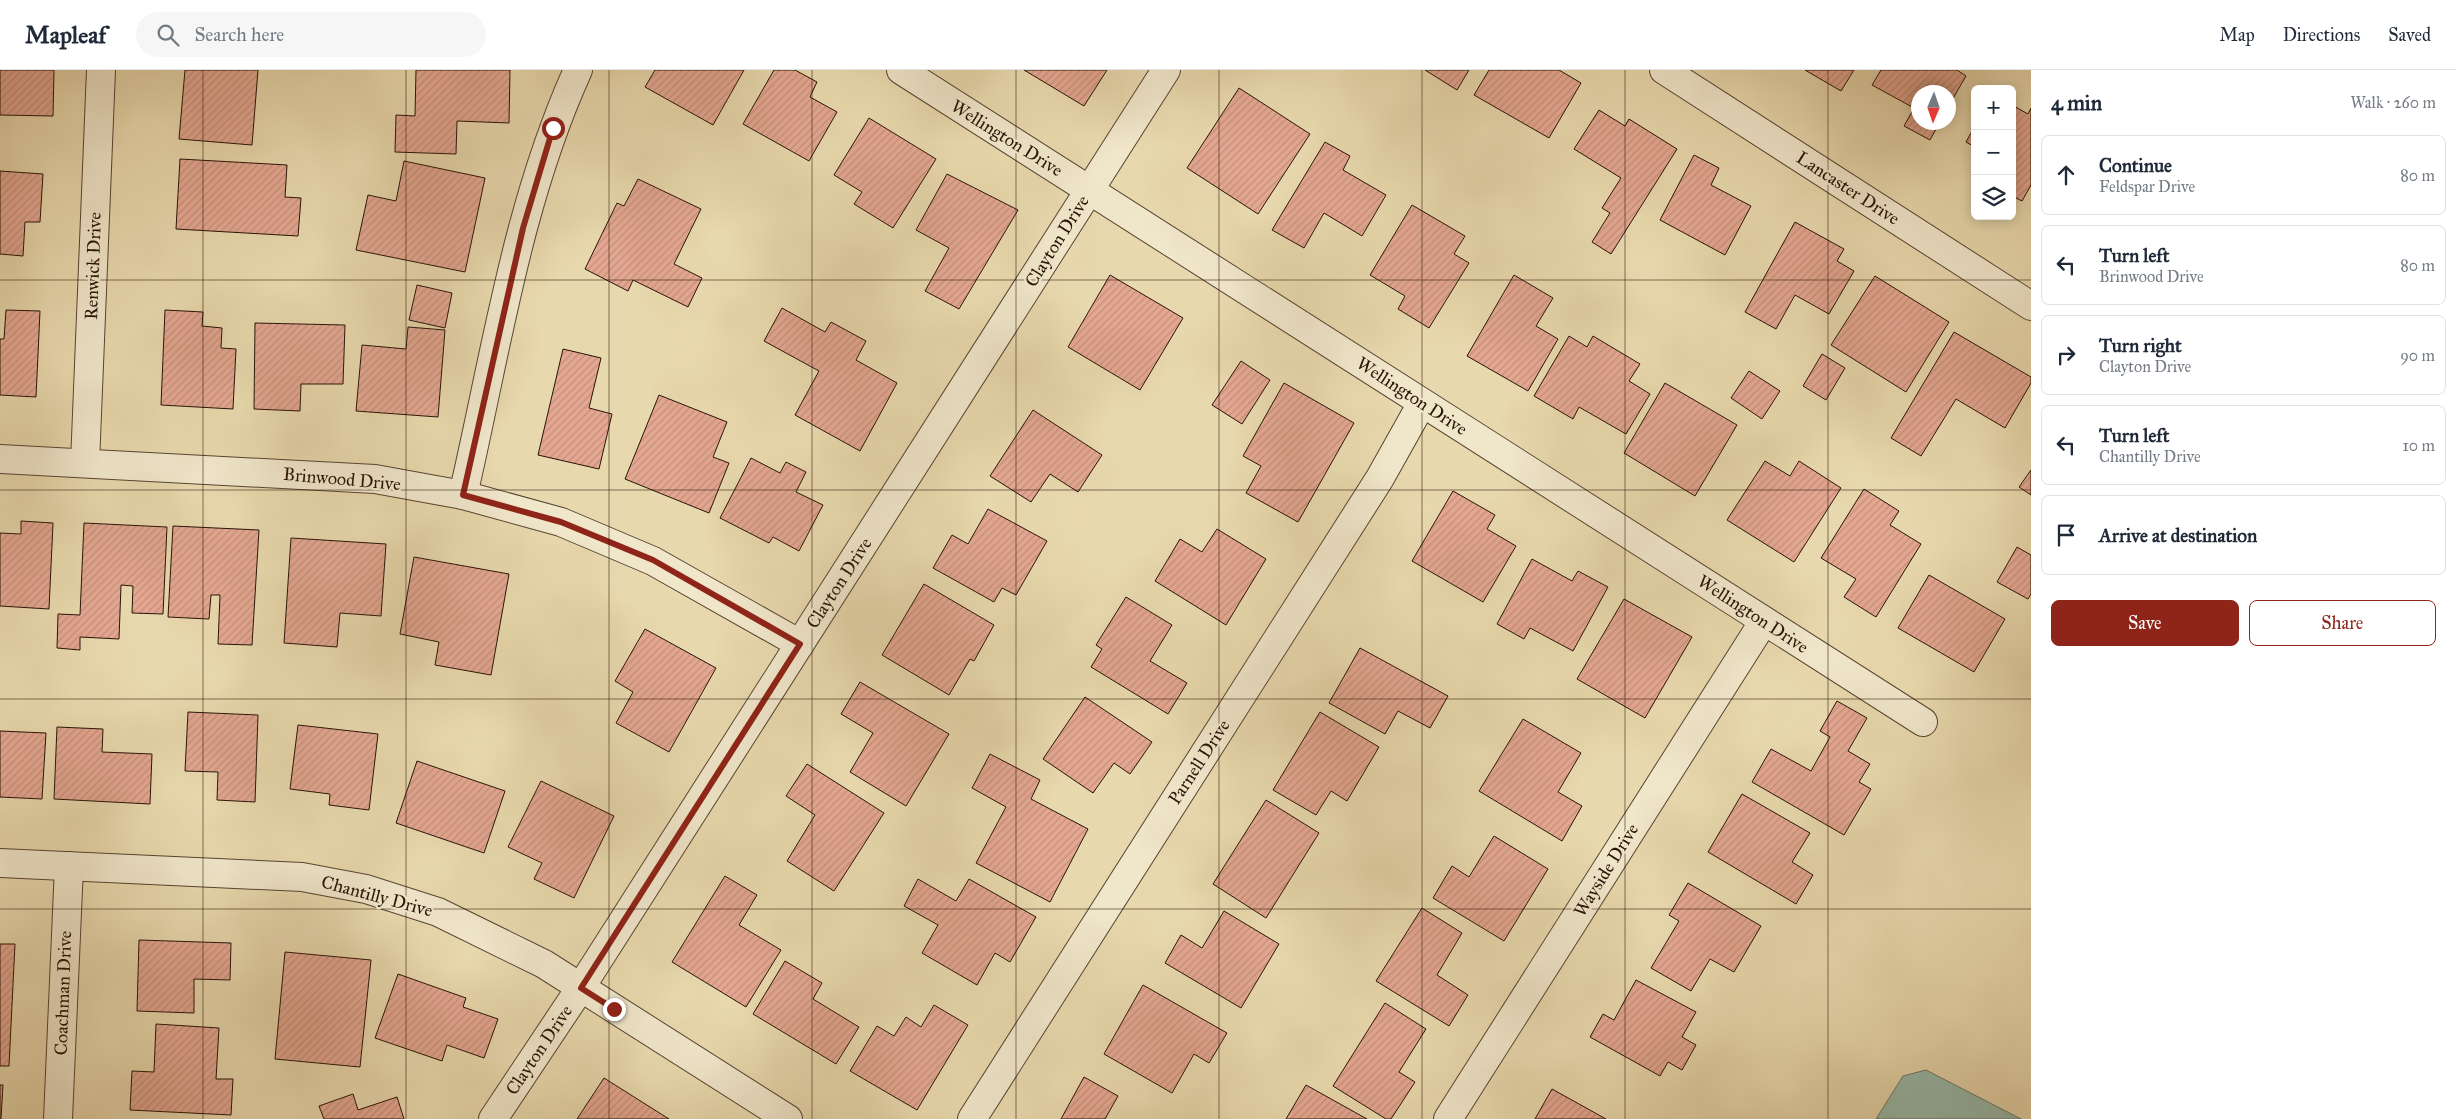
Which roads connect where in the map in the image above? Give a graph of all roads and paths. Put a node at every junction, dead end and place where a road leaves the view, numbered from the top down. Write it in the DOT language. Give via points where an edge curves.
graph roads {
  1 [pos="101,70"];
  2 [pos="578,70"];
  3 [pos="901,70"];
  4 [pos="1166,70"];
  5 [pos="1664,70"];
  6 [pos="1090,190"];
  7 [pos="2031,306"];
  8 [pos="1422,403"];
  9 [pos="0,459"];
  10 [pos="86,463"];
  11 [pos="463,495"];
  12 [pos="1764,620"];
  13 [pos="800,644"];
  14 [pos="1923,722"];
  15 [pos="0,863"];
  16 [pos="69,866"];
  17 [pos="581,988"];
  18 [pos="58,1119"];
  19 [pos="493,1119"];
  20 [pos="788,1119"];
  21 [pos="972,1119"];
  22 [pos="1448,1119"];
  1 -- 10 [label="street, Renwick Drive"];
  2 -- 11 [label="street" via="553,128 523,228"];
  3 -- 6 [label="street, Wellington Drive"];
  4 -- 6 [label="street, Clayton Drive"];
  5 -- 7 [label="street, Lancaster Drive"];
  6 -- 8 [label="street, Wellington Drive"];
  6 -- 13 [label="street, Clayton Drive"];
  8 -- 12 [label="street, Wellington Drive"];
  8 -- 21 [label="street, Parnell Drive" via="1380,478"];
  9 -- 10 [label="street, Brinwood Drive"];
  10 -- 11 [label="street, Brinwood Drive" via="375,479"];
  11 -- 13 [label="street, Brinwood Drive" via="561,522 653,560"];
  12 -- 14 [label="street, Wellington Drive"];
  12 -- 22 [label="street, Wayside Drive"];
  13 -- 17 [label="street, Clayton Drive"];
  15 -- 16 [label="street, Chantilly Drive"];
  16 -- 17 [label="street, Chantilly Drive" via="302,877 366,889 438,912 544,964"];
  16 -- 18 [label="street, Coachman Drive"];
  17 -- 19 [label="street, Clayton Drive"];
  17 -- 20 [label="street, Chantilly Drive"];
}
